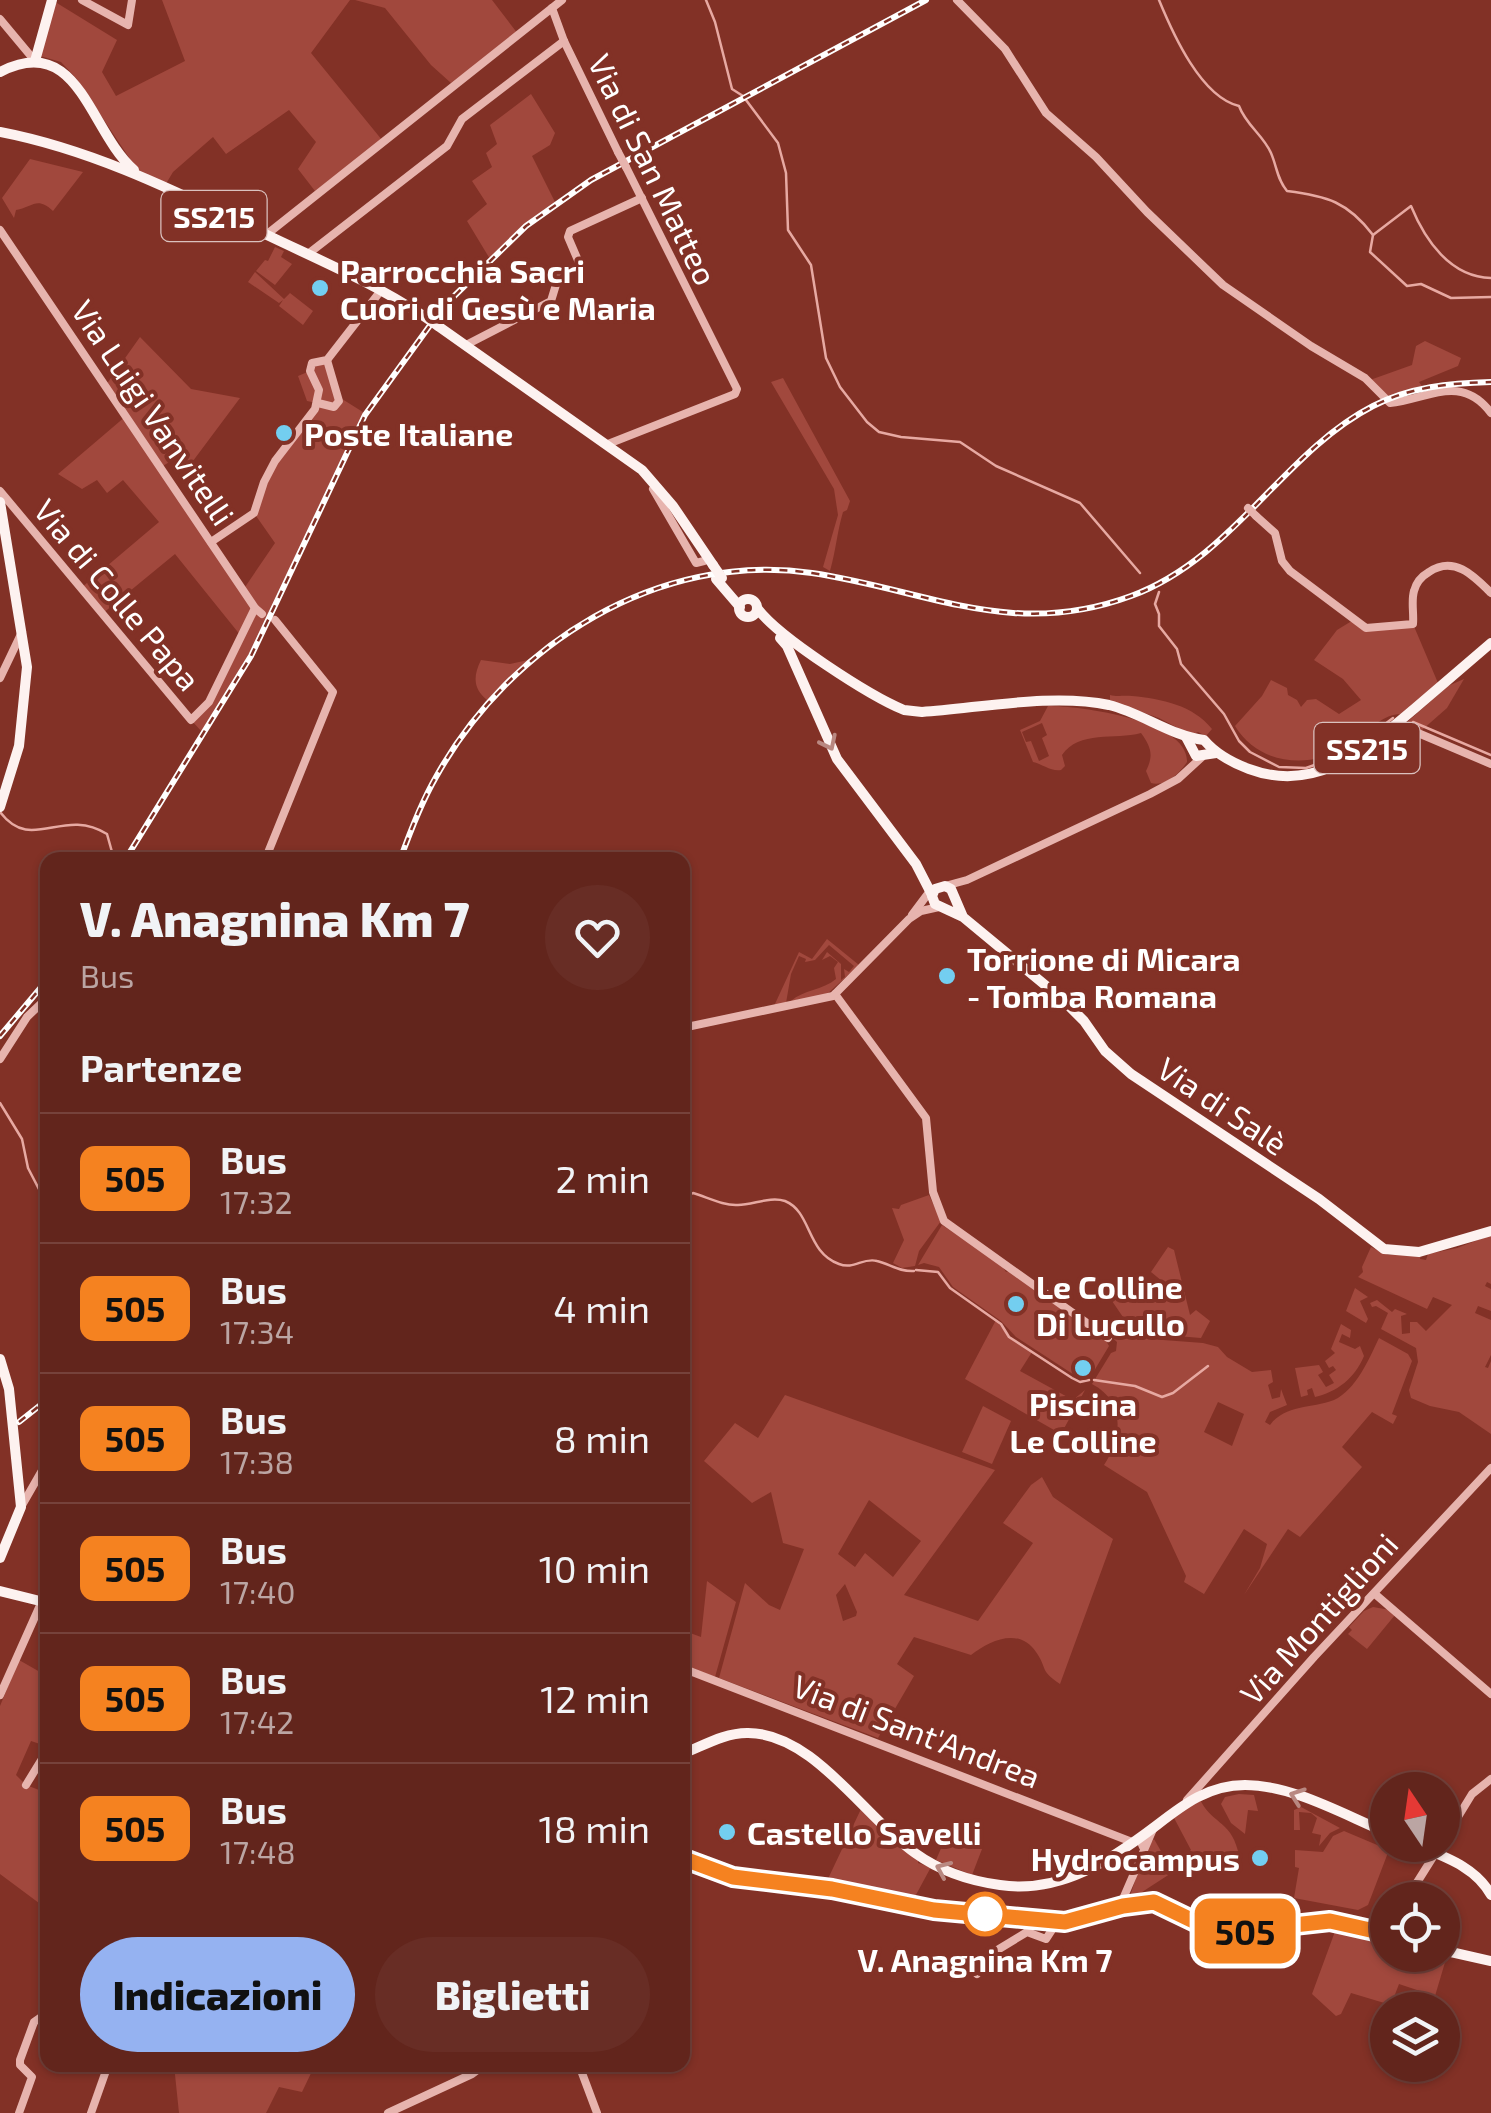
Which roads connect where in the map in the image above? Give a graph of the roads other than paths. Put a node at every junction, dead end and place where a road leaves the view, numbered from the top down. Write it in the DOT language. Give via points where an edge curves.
graph roads {
  1 [pos="52,0"];
  2 [pos="82,0"];
  3 [pos="132,0"];
  4 [pos="562,0"];
  5 [pos="957,0"];
  6 [pos="552,8"];
  7 [pos="0,19"];
  8 [pos="564,42"];
  9 [pos="35,61"];
  10 [pos="0,72"];
  11 [pos="0,134"];
  12 [pos="110,140"];
  13 [pos="105,161"];
  14 [pos="142,177"];
  15 [pos="642,198"];
  16 [pos="2,232"];
  17 [pos="266,234"];
  18 [pos="308,254"];
  19 [pos="378,293"];
  20 [pos="420,317"];
  21 [pos="436,328"];
  22 [pos="466,345"];
  23 [pos="327,360"];
  24 [pos="318,403"];
  25 [pos="1491,413"];
  26 [pos="608,444"];
  27 [pos="0,492"];
  28 [pos="0,502"];
  29 [pos="1248,508"];
  30 [pos="210,542"];
  31 [pos="705,564"];
  32 [pos="1491,593"];
  33 [pos="744,608"];
  34 [pos="259,611"];
  35 [pos="276,620"];
  36 [pos="22,632"];
  37 [pos="780,638"];
  38 [pos="794,642"];
  39 [pos="1491,643"];
  40 [pos="0,678"];
  41 [pos="1200,748"];
  42 [pos="1360,754"];
  43 [pos="1491,764"];
  44 [pos="0,807"];
  45 [pos="269,852"];
  46 [pos="970,879"];
  47 [pos="952,894"];
  48 [pos="930,895"];
  49 [pos="941,907"];
  50 [pos="963,917"];
  51 [pos="909,919"];
  52 [pos="835,994"];
  53 [pos="40,1005"];
  54 [pos="690,1026"];
  55 [pos="0,1059"];
  56 [pos="1491,1231"];
  57 [pos="1108,1338"];
  58 [pos="0,1360"];
  59 [pos="1491,1468"];
  60 [pos="18,1472"];
  61 [pos="39,1473"];
  62 [pos="26,1490"];
  63 [pos="0,1558"];
  64 [pos="0,1590"];
  65 [pos="1376,1594"];
  66 [pos="40,1600"];
  67 [pos="1364,1606"];
  68 [pos="1392,1608"];
  69 [pos="40,1613"];
  70 [pos="690,1671"];
  71 [pos="1491,1694"];
  72 [pos="0,1695"];
  73 [pos="690,1751"];
  74 [pos="40,1762"];
  75 [pos="1491,1779"];
  76 [pos="26,1784"];
  77 [pos="1205,1786"];
  78 [pos="1460,1814"];
  79 [pos="1370,1826"];
  80 [pos="1138,1844"];
  81 [pos="690,1861"];
  82 [pos="1460,1862"];
  83 [pos="1491,1895"];
  84 [pos="1119,1908"];
  85 [pos="1057,1922"];
  86 [pos="1370,1929"];
  87 [pos="1460,1954"];
  88 [pos="1491,1961"];
  89 [pos="977,1974"];
  90 [pos="40,2018"];
  91 [pos="106,2072"];
  92 [pos="475,2072"];
  93 [pos="582,2072"];
  94 [pos="20,2113"];
  95 [pos="91,2113"];
  96 [pos="388,2113"];
  97 [pos="597,2113"];
  1 -- 9 [label="main road"];
  2 -- 3 [label="street" via="128,24"];
  4 -- 6 [label="street"];
  5 -- 25 [label="street" via="1005,49 1042,109 1223,285 1366,378 1388,402 1461,390"];
  6 -- 8 [label="street, Via di San Matteo"];
  6 -- 17 [label="street"];
  7 -- 9 [label="street"];
  8 -- 15 [label="street, Via di San Matteo, bridge"];
  8 -- 18 [label="street" via="462,119 448,146"];
  9 -- 10 [label="main road"];
  9 -- 12 [label="main road" via="67,76"];
  11 -- 13 [label="main road, SS215"];
  11 -- 19 [label="main road, SS215" via="103,166"];
  12 -- 13 [label="main road" via="114,154"];
  12 -- 14 [label="main road"];
  13 -- 14 [label="main road, SS215"];
  14 -- 17 [label="main road, SS215"];
  15 -- 22 [label="street" via="570,230 580,265 558,278 552,300"];
  15 -- 26 [label="street, Via di San Matteo" via="736,389"];
  16 -- 30 [label="street, Via Luigi Vanvitelli"];
  17 -- 18 [label="main road, SS215"];
  18 -- 20 [label="main road, SS215" via="365,280"];
  19 -- 20 [label="main road, SS215"];
  19 -- 23 [label="street"];
  20 -- 21 [label="main road, SS215, bridge"];
  21 -- 22 [label="main road, SS215"];
  21 -- 31 [label="main road, SS215" via="653,488"];
  22 -- 26 [label="main road, SS215"];
  23 -- 24 [label="street" via="310,367"];
  23 -- 24 [label="street" via="339,401"];
  24 -- 30 [label="street" via="275,461 254,512"];
  26 -- 31 [label="main road, SS215" via="664,494"];
  27 -- 34 [label="street, Via di Colle Papa" via="191,720 209,702"];
  28 -- 36 [label="main road"];
  29 -- 32 [label="street, bridge" via="1275,533 1290,571 1366,628 1413,624 1416,586 1440,567 1466,570"];
  30 -- 34 [label="street, Via Luigi Vanvitelli"];
  31 -- 33 [label="main road, SS215, bridge"];
  33 -- 37 [label="main road, SS215"];
  33 -- 38 [label="main road, SS215" via="753,601"];
  35 -- 45 [label="street" via="333,693"];
  36 -- 40 [label="street"];
  36 -- 44 [label="main road" via="26,697"];
  37 -- 38 [label="main road, SS215"];
  37 -- 48 [label="main road, one-way" via="837,760 916,864"];
  38 -- 41 [label="main road, SS215" via="904,710 1080,702 1125,710"];
  39 -- 42 [label="main road, SS215"];
  41 -- 42 [label="main road, SS215" via="1284,777 1326,771"];
  41 -- 46 [label="street" via="1186,771 1150,794"];
  42 -- 43 [label="street" via="1370,756 1410,730"];
  46 -- 47 [label="street"];
  46 -- 47 [label="street"];
  47 -- 48 [label="main road" via="935,888"];
  47 -- 49 [label="main road"];
  47 -- 50 [label="main road, Via di Salè"];
  48 -- 49 [label="main road"];
  48 -- 51 [label="street"];
  49 -- 50 [label="main road, Via di Salè"];
  49 -- 51 [label="street"];
  50 -- 56 [label="main road, Via di Salè" via="1064,1000 1136,1078 1324,1202 1378,1246 1418,1252"];
  51 -- 52 [label="street"];
  52 -- 54 [label="street"];
  52 -- 57 [label="street" via="926,1118 931,1180 944,1221"];
  53 -- 55 [label="street"];
  58 -- 60 [label="main road" via="10,1390"];
  59 -- 65 [label="street, Via Montiglioni"];
  60 -- 61 [label="street"];
  60 -- 62 [label="main road"];
  61 -- 62 [label="street"];
  62 -- 63 [label="main road"];
  64 -- 66 [label="main road"];
  65 -- 67 [label="street, Via Montiglioni"];
  65 -- 68 [label="street"];
  67 -- 68 [label="street"];
  67 -- 77 [label="street, Via Montiglioni"];
  68 -- 71 [label="street"];
  69 -- 72 [label="street"];
  70 -- 80 [label="street, Via di Sant'Andrea"];
  80 -- 73 [label="main road, one-way" via="1066,1880 990,1884 917,1854 785,1741 743,1733"];
  74 -- 76 [label="street"];
  75 -- 78 [label="street"];
  79 -- 77 [label="main road, one-way" via="1278,1789"];
  77 -- 80 [label="main road"];
  80 -- 84 [label="street"];
  81 -- 85 [label="main road" via="743,1879 832,1889 919,1909"];
  82 -- 83 [label="main road"];
  84 -- 85 [label="main road"];
  84 -- 86 [label="main road" via="1154,1902 1231,1932 1330,1921"];
  85 -- 89 [label="street" via="1046,1939 1023,1934 970,1966"];
  87 -- 88 [label="main road"];
  90 -- 94 [label="street" via="20,2060 32,2079"];
  91 -- 95 [label="street"];
  92 -- 96 [label="street"];
  93 -- 97 [label="street"];
}
